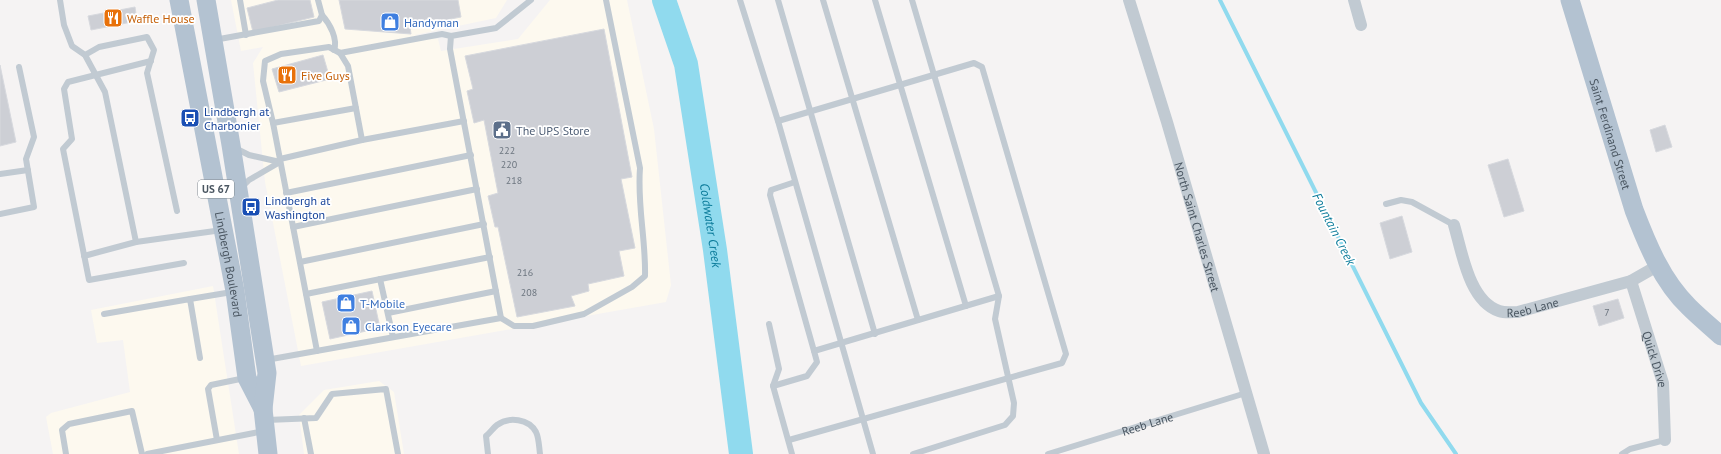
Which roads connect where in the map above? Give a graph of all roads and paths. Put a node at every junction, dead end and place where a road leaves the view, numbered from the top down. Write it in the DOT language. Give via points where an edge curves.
graph roads {
  1 [pos="60,0"];
  2 [pos="179,0"];
  3 [pos="206,0"];
  4 [pos="240,0"];
  5 [pos="318,0"];
  6 [pos="532,0"];
  7 [pos="606,0"];
  8 [pos="740,0"];
  9 [pos="778,0"];
  10 [pos="823,0"];
  11 [pos="875,0"];
  12 [pos="912,0"];
  13 [pos="1129,0"];
  14 [pos="1354,0"];
  15 [pos="1570,0"];
  16 [pos="322,16"];
  17 [pos="1361,25"];
  18 [pos="246,35"];
  19 [pos="451,36"];
  20 [pos="213,40"];
  21 [pos="337,52"];
  22 [pos="85,55"];
  23 [pos="152,61"];
  24 [pos="19,67"];
  25 [pos="96,74"];
  26 [pos="934,75"];
  27 [pos="900,85"];
  28 [pos="852,99"];
  29 [pos="356,108"];
  30 [pos="810,111"];
  31 [pos="778,120"];
  32 [pos="464,121"];
  33 [pos="273,123"];
  34 [pos="362,140"];
  35 [pos="231,145"];
  36 [pos="470,155"];
  37 [pos="280,161"];
  38 [pos="28,170"];
  39 [pos="0,174"];
  40 [pos="796,182"];
  41 [pos="477,189"];
  42 [pos="239,190"];
  43 [pos="286,194"];
  44 [pos="1386,204"];
  45 [pos="177,211"];
  46 [pos="0,214"];
  47 [pos="484,224"];
  48 [pos="1454,225"];
  49 [pos="293,227"];
  50 [pos="224,230"];
  51 [pos="136,242"];
  52 [pos="84,256"];
  53 [pos="490,257"];
  54 [pos="300,262"];
  55 [pos="184,263"];
  56 [pos="1659,265"];
  57 [pos="380,279"];
  58 [pos="1631,281"];
  59 [pos="235,291"];
  60 [pos="496,291"];
  61 [pos="306,294"];
  62 [pos="999,296"];
  63 [pos="190,299"];
  64 [pos="966,306"];
  65 [pos="388,312"];
  66 [pos="104,314"];
  67 [pos="501,318"];
  68 [pos="918,320"];
  69 [pos="769,324"];
  70 [pos="875,334"];
  71 [pos="1721,336"];
  72 [pos="393,337"];
  73 [pos="841,344"];
  74 [pos="317,350"];
  75 [pos="814,351"];
  76 [pos="200,358"];
  77 [pos="265,360"];
  78 [pos="247,378"];
  79 [pos="1009,378"];
  80 [pos="773,386"];
  81 [pos="1246,393"];
  82 [pos="304,418"];
  83 [pos="264,420"];
  84 [pos="862,420"];
  85 [pos="217,440"];
  86 [pos="789,440"];
  87 [pos="1665,440"];
  88 [pos="66,454"];
  89 [pos="142,454"];
  90 [pos="147,454"];
  91 [pos="268,454"];
  92 [pos="311,454"];
  93 [pos="398,454"];
  94 [pos="488,454"];
  95 [pos="540,454"];
  96 [pos="792,454"];
  97 [pos="873,454"];
  98 [pos="913,454"];
  99 [pos="1048,454"];
  100 [pos="1264,454"];
  101 [pos="1622,454"];
  1 -- 22 [label="lane" via="64,25 72,46"];
  2 -- 50 [label="main road, Lindbergh Boulevard / US 67"];
  3 -- 20 [label="main road, Lindbergh Boulevard / US 67"];
  4 -- 18 [label="lane"];
  5 -- 16 [label="lane"];
  6 -- 19 [label="lane" via="496,28"];
  7 -- 67 [label="lane" via="640,168 638,192 646,276 632,287 584,314 533,326 514,326"];
  8 -- 31 [label="lane"];
  9 -- 30 [label="lane"];
  10 -- 28 [label="lane"];
  11 -- 27 [label="lane"];
  12 -- 26 [label="lane"];
  13 -- 81 [label="street, North Saint Charles Street" via="1170,129"];
  14 -- 17 [label="street"];
  15 -- 56 [label="main road, Saint Ferdinand Street" via="1634,210 1644,237"];
  16 -- 18 [label="lane" via="319,21"];
  16 -- 21 [label="lane" via="331,28"];
  18 -- 20 [label="lane"];
  19 -- 21 [label="lane" via="442,34"];
  19 -- 32 [label="lane" via="450,49"];
  20 -- 35 [label="main road, Lindbergh Boulevard / US 67"];
  21 -- 29 [label="lane" via="348,66"];
  21 -- 33 [label="lane" via="329,47 288,53 265,61 263,81"];
  22 -- 23 [label="lane" via="99,47 148,37 154,50"];
  22 -- 25 [label="lane"];
  23 -- 25 [label="lane"];
  23 -- 45 [label="lane" via="147,73"];
  24 -- 38 [label="lane" via="34,137 26,159"];
  25 -- 51 [label="lane" via="105,92"];
  25 -- 52 [label="lane" via="68,82 64,89 72,140 63,149"];
  26 -- 27 [label="lane"];
  26 -- 62 [label="lane"];
  26 -- 79 [label="lane" via="974,63 982,67 1066,354 1062,363"];
  27 -- 28 [label="lane"];
  27 -- 64 [label="lane"];
  28 -- 30 [label="lane"];
  28 -- 68 [label="lane"];
  29 -- 33 [label="lane"];
  29 -- 34 [label="lane"];
  30 -- 31 [label="lane"];
  30 -- 70 [label="lane"];
  31 -- 40 [label="lane"];
  32 -- 34 [label="lane"];
  32 -- 36 [label="lane"];
  33 -- 37 [label="lane"];
  34 -- 37 [label="lane"];
  35 -- 37 [label="lane" via="249,155"];
  35 -- 42 [label="main road, Lindbergh Boulevard / US 67"];
  36 -- 41 [label="lane"];
  36 -- 43 [label="lane"];
  37 -- 42 [label="lane" via="249,180"];
  37 -- 43 [label="lane"];
  38 -- 39 [label="lane"];
  38 -- 46 [label="lane" via="34,207"];
  40 -- 73 [label="lane"];
  40 -- 75 [label="lane" via="771,190 770,195"];
  41 -- 47 [label="lane"];
  41 -- 49 [label="lane"];
  42 -- 77 [label="main road, Lindbergh Boulevard / US 67"];
  43 -- 49 [label="lane"];
  44 -- 48 [label="lane" via="1401,200 1412,202"];
  47 -- 53 [label="lane"];
  47 -- 54 [label="lane"];
  48 -- 58 [label="street, Reeb Lane" via="1470,279 1482,299 1499,311 1518,312"];
  49 -- 54 [label="lane"];
  50 -- 51 [label="lane"];
  50 -- 59 [label="main road, Lindbergh Boulevard / US 67"];
  51 -- 52 [label="lane"];
  52 -- 55 [label="lane" via="89,280"];
  53 -- 57 [label="lane"];
  53 -- 60 [label="lane"];
  54 -- 61 [label="lane"];
  56 -- 58 [label="street, Reeb Lane"];
  56 -- 71 [label="main road, Saint Ferdinand Street" via="1688,306"];
  57 -- 61 [label="lane"];
  57 -- 65 [label="lane"];
  58 -- 87 [label="street, Quick Drive" via="1663,383"];
  59 -- 63 [label="lane"];
  59 -- 78 [label="main road, Lindbergh Boulevard / US 67"];
  60 -- 65 [label="lane"];
  60 -- 67 [label="lane"];
  61 -- 74 [label="lane"];
  62 -- 64 [label="lane"];
  62 -- 79 [label="lane" via="995,318"];
  63 -- 66 [label="lane"];
  63 -- 76 [label="lane"];
  64 -- 68 [label="lane"];
  65 -- 72 [label="lane"];
  67 -- 72 [label="lane"];
  68 -- 70 [label="lane"];
  69 -- 80 [label="lane" via="779,369"];
  70 -- 73 [label="lane"];
  72 -- 74 [label="lane"];
  73 -- 75 [label="lane"];
  73 -- 84 [label="lane"];
  74 -- 77 [label="lane"];
  75 -- 80 [label="lane" via="817,362 807,376"];
  77 -- 83 [label="main road, Lindbergh Boulevard / US 67" via="267,373"];
  78 -- 83 [label="main road, Lindbergh Boulevard / US 67"];
  78 -- 85 [label="lane" via="210,385 208,388"];
  79 -- 84 [label="lane"];
  79 -- 98 [label="lane" via="1014,403 1013,416 1005,425"];
  80 -- 86 [label="lane"];
  81 -- 99 [label="lane, Reeb Lane"];
  81 -- 100 [label="street, North Saint Charles Street"];
  82 -- 83 [label="lane"];
  82 -- 92 [label="lane"];
  82 -- 93 [label="lane" via="316,418 332,394 386,389"];
  83 -- 85 [label="lane"];
  83 -- 91 [label="main road, Lindbergh Boulevard / US 67"];
  84 -- 86 [label="lane"];
  84 -- 97 [label="lane"];
  85 -- 90 [label="lane"];
  86 -- 96 [label="lane"];
  87 -- 101 [label="lane" via="1630,449"];
  88 -- 89 [label="lane" via="62,430 68,424 132,411"];
  94 -- 95 [label="lane" via="486,436 498,424 521,420 530,424 536,434"];
}
